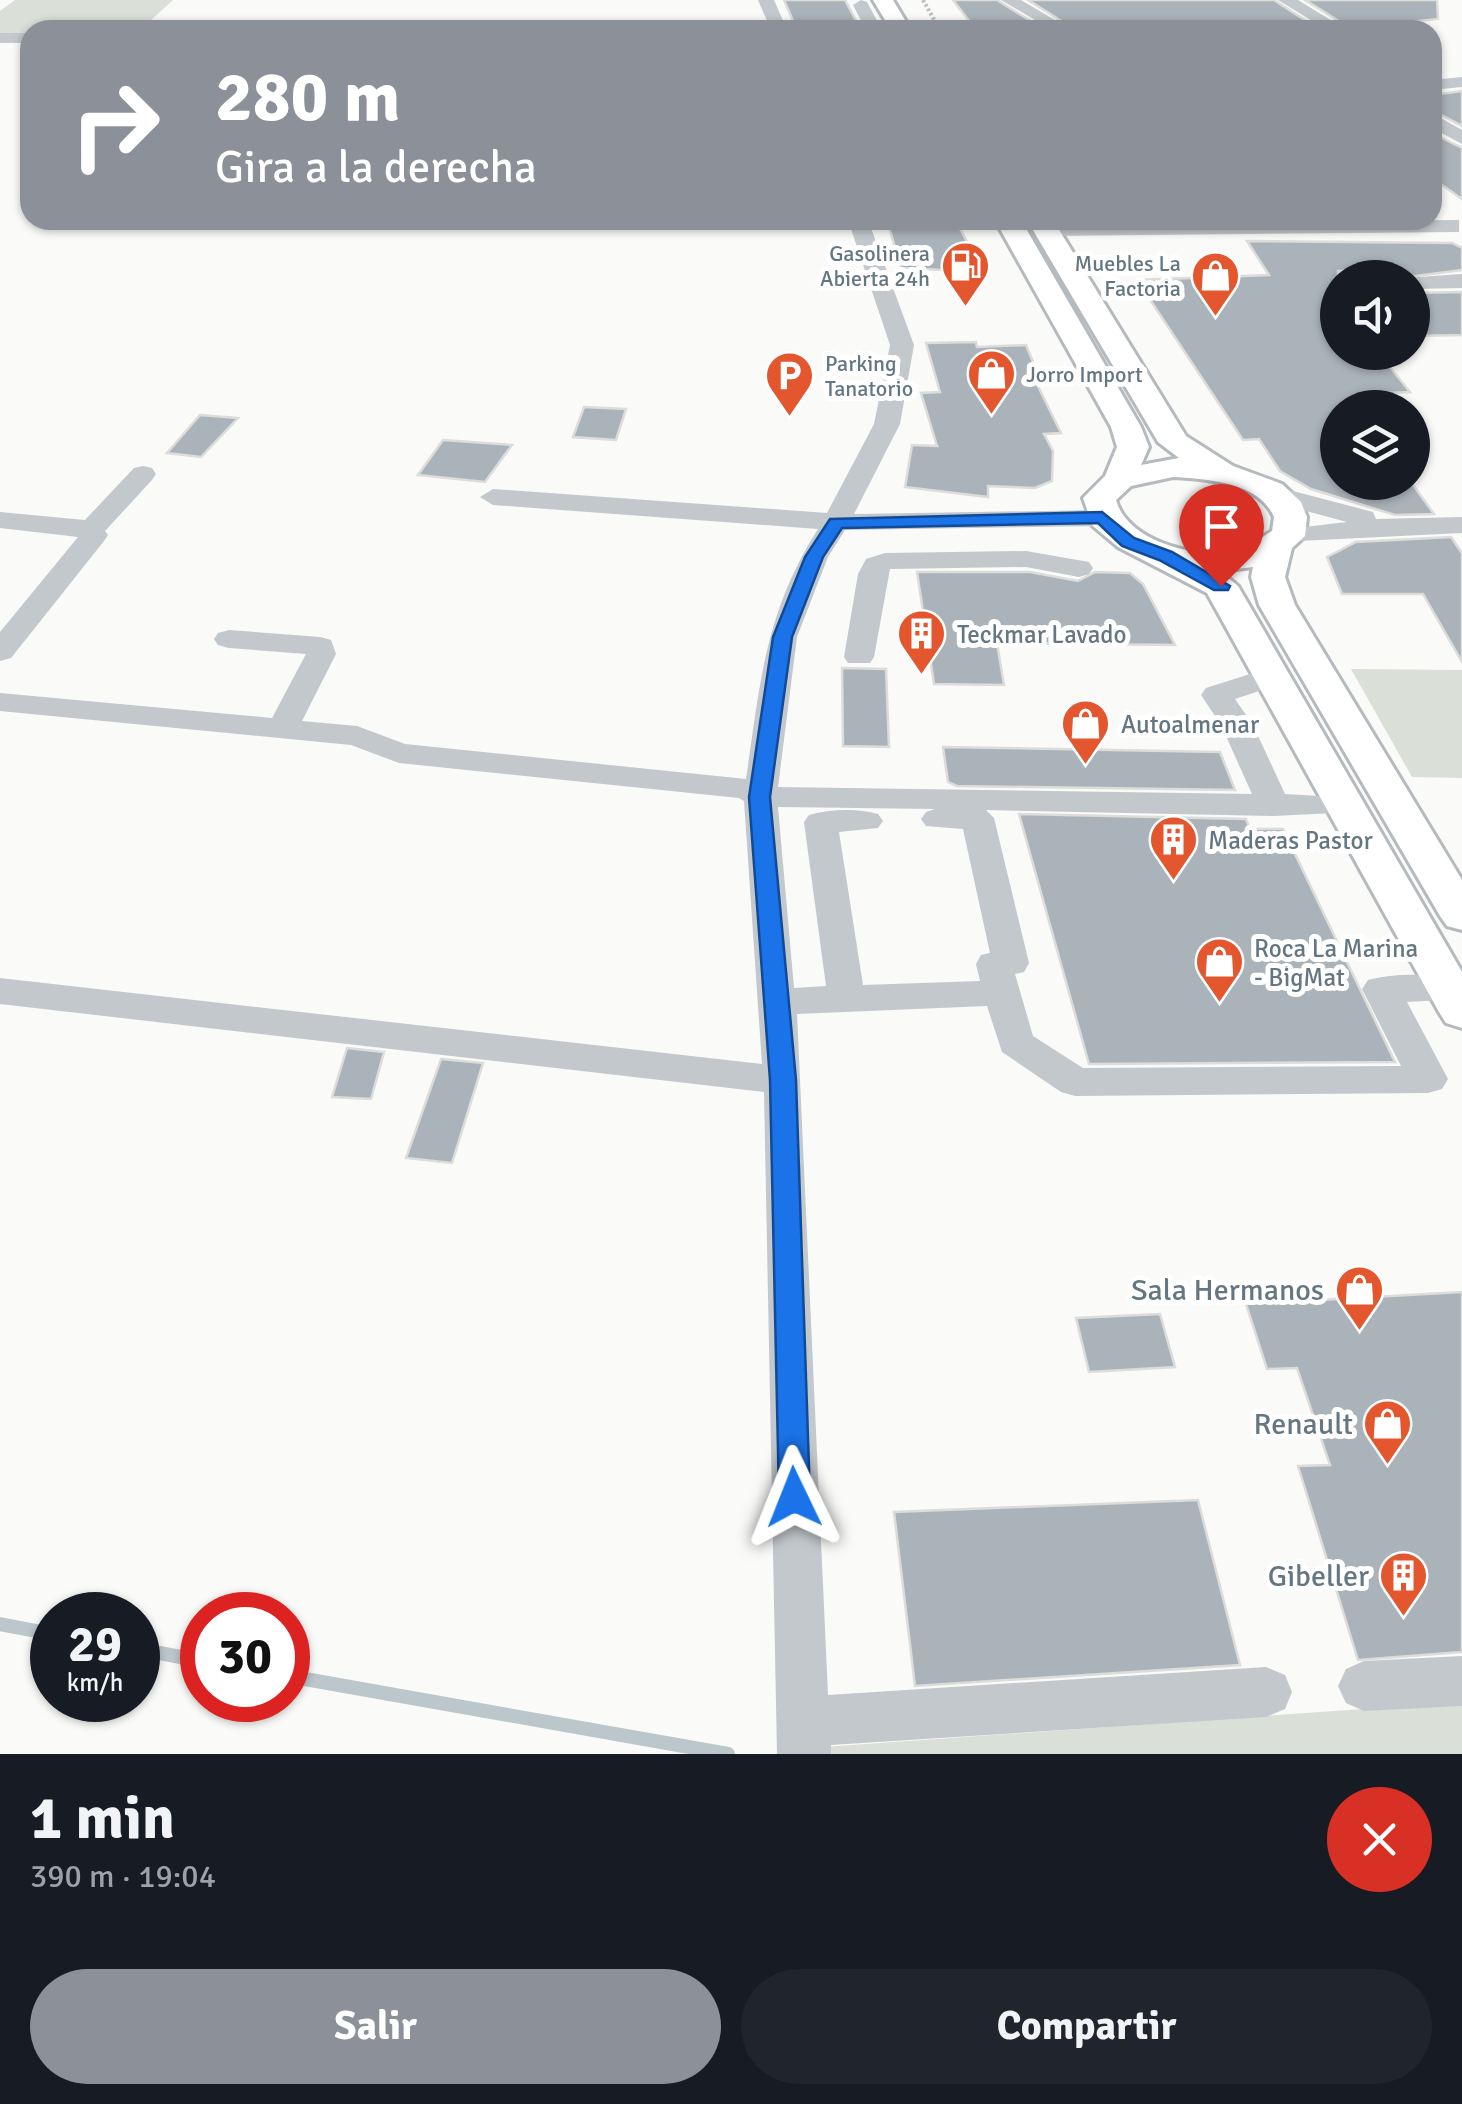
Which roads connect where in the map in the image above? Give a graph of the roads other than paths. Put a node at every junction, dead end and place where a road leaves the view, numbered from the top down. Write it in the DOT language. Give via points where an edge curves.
graph roads {
  1 [pos="1009,0"];
  2 [pos="1286,0"];
  3 [pos="892,16"];
  4 [pos="868,18"];
  5 [pos="1046,20"];
  6 [pos="1321,20"];
  7 [pos="862,230"];
  8 [pos="1014,230"];
  9 [pos="1046,230"];
  10 [pos="1430,282"];
  11 [pos="1462,282"];
  12 [pos="144,474"];
  13 [pos="1236,476"];
  14 [pos="1120,478"];
  15 [pos="1274,494"];
  16 [pos="493,497"];
  17 [pos="1102,518"];
  18 [pos="0,520"];
  19 [pos="836,522"];
  20 [pos="944,523"];
  21 [pos="1403,525"];
  22 [pos="1462,525"];
  23 [pos="90,531"];
  24 [pos="1282,542"];
  25 [pos="1166,556"];
  26 [pos="962,560"];
  27 [pos="1079,568"];
  28 [pos="229,639"];
  29 [pos="0,652"];
  30 [pos="859,658"];
  31 [pos="1269,677"];
  32 [pos="0,702"];
  33 [pos="282,729"];
  34 [pos="760,797"];
  35 [pos="1342,805"];
  36 [pos="1274,806"];
  37 [pos="1462,916"];
  38 [pos="0,991"];
  39 [pos="1002,993"];
  40 [pos="846,998"];
  41 [pos="1456,1001"];
  42 [pos="778,1002"];
  43 [pos="783,1080"];
  44 [pos="1462,1681"];
  45 [pos="1364,1686"];
  46 [pos="1266,1692"];
  47 [pos="802,1738"];
  1 -- 5 [label="street"];
  2 -- 6 [label="street"];
  3 -- 4 [label="street"];
  7 -- 19 [label="street" via="902,344 901,364 886,424"];
  8 -- 14 [label="main road" via="1126,427 1134,446"];
  9 -- 13 [label="main road" via="1174,442"];
  10 -- 11 [label="street"];
  12 -- 23 [label="street"];
  13 -- 14 [label="main road" via="1174,467"];
  13 -- 15 [label="main road"];
  14 -- 17 [label="main road" via="1099,500"];
  15 -- 21 [label="street"];
  15 -- 24 [label="main road" via="1292,515"];
  16 -- 19 [label="street"];
  17 -- 20 [label="street"];
  17 -- 25 [label="main road" via="1128,542"];
  18 -- 23 [label="street"];
  19 -- 20 [label="street"];
  19 -- 34 [label="street" via="814,557 782,637"];
  20 -- 26 [label="street"];
  21 -- 22 [label="street"];
  21 -- 24 [label="street"];
  23 -- 29 [label="street" via="90,542"];
  24 -- 25 [label="main road" via="1259,555 1214,561"];
  24 -- 37 [label="main road" via="1268,576 1277,606"];
  25 -- 31 [label="main road" via="1221,586"];
  26 -- 27 [label="street" via="1050,560"];
  26 -- 30 [label="street" via="876,565"];
  28 -- 33 [label="street" via="320,646"];
  31 -- 35 [label="main road"];
  31 -- 36 [label="street" via="1217,695"];
  32 -- 33 [label="street"];
  33 -- 34 [label="street" via="357,736 399,753 748,789"];
  34 -- 36 [label="street"];
  34 -- 42 [label="street"];
  35 -- 36 [label="street"];
  35 -- 41 [label="main road"];
  38 -- 43 [label="street"];
  39 -- 40 [label="street"];
  39 -- 40 [label="street" via="994,964 1011,963 976,818 820,822"];
  39 -- 41 [label="street" via="1016,1042 1075,1082 1145,1084 1428,1079 1382,989"];
  40 -- 42 [label="street"];
  42 -- 43 [label="street"];
  43 -- 47 [label="street"];
  44 -- 45 [label="street"];
  46 -- 47 [label="street"];
}
